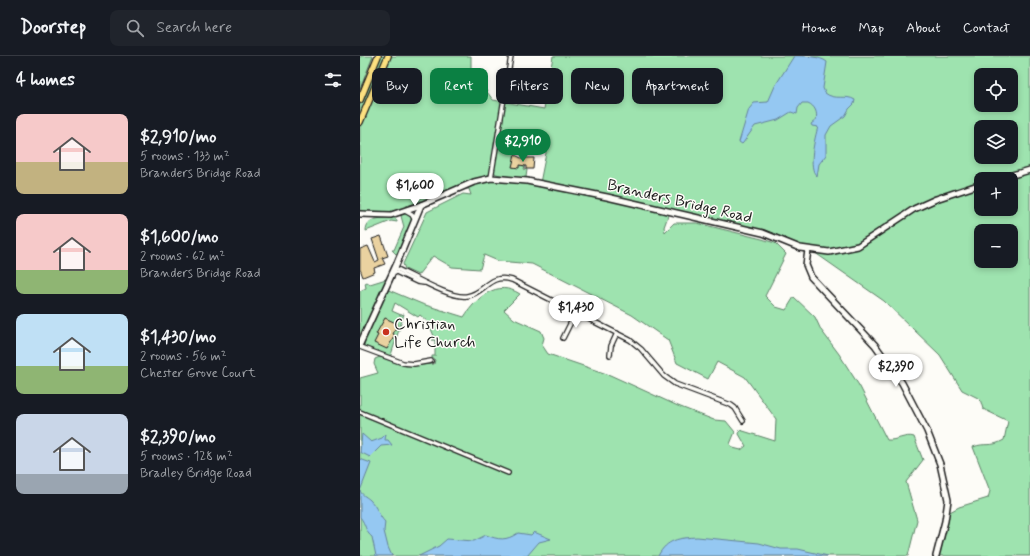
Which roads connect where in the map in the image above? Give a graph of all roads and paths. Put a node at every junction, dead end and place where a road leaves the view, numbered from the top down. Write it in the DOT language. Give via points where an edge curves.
graph roads {
  1 [pos="378,56"];
  2 [pos="388,56"];
  3 [pos="511,56"];
  4 [pos="360,100"];
  5 [pos="360,122"];
  6 [pos="1030,170"];
  7 [pos="1018,173"];
  8 [pos="491,178"];
  9 [pos="974,186"];
  10 [pos="421,205"];
  11 [pos="403,211"];
  12 [pos="360,214"];
  13 [pos="415,220"];
  14 [pos="808,250"];
  15 [pos="394,269"];
  16 [pos="576,312"];
  17 [pos="617,333"];
  18 [pos="563,338"];
  19 [pos="360,346"];
  20 [pos="610,355"];
  21 [pos="431,361"];
  22 [pos="360,412"];
  23 [pos="743,421"];
  24 [pos="508,473"];
  25 [pos="936,556"];
  1 -- 4 [label="main road"];
  2 -- 5 [label="main road"];
  3 -- 8 [label="street"];
  6 -- 7 [label="street"];
  8 -- 10 [label="street, Branders Bridge Road" via="474,182"];
  8 -- 14 [label="street, Branders Bridge Road" via="527,181 607,197 763,233"];
  9 -- 14 [label="street, Branders Bridge Road" via="914,209 858,246 829,252"];
  10 -- 11 [label="street, Branders Bridge Road"];
  10 -- 13 [label="street"];
  11 -- 12 [label="street, Branders Bridge Road" via="391,214"];
  11 -- 13 [label="street" via="409,212"];
  13 -- 15 [label="street"];
  14 -- 25 [label="street" via="806,265 811,277 875,345 910,396 931,438 944,477 948,500"];
  15 -- 16 [label="street" via="461,296 472,295 494,280 508,279"];
  15 -- 19 [label="street"];
  16 -- 17 [label="street"];
  16 -- 18 [label="street"];
  17 -- 20 [label="street"];
  17 -- 23 [label="street" via="637,345 669,380 731,405"];
  19 -- 21 [label="street" via="403,363"];
  22 -- 24 [label="street"];
}
